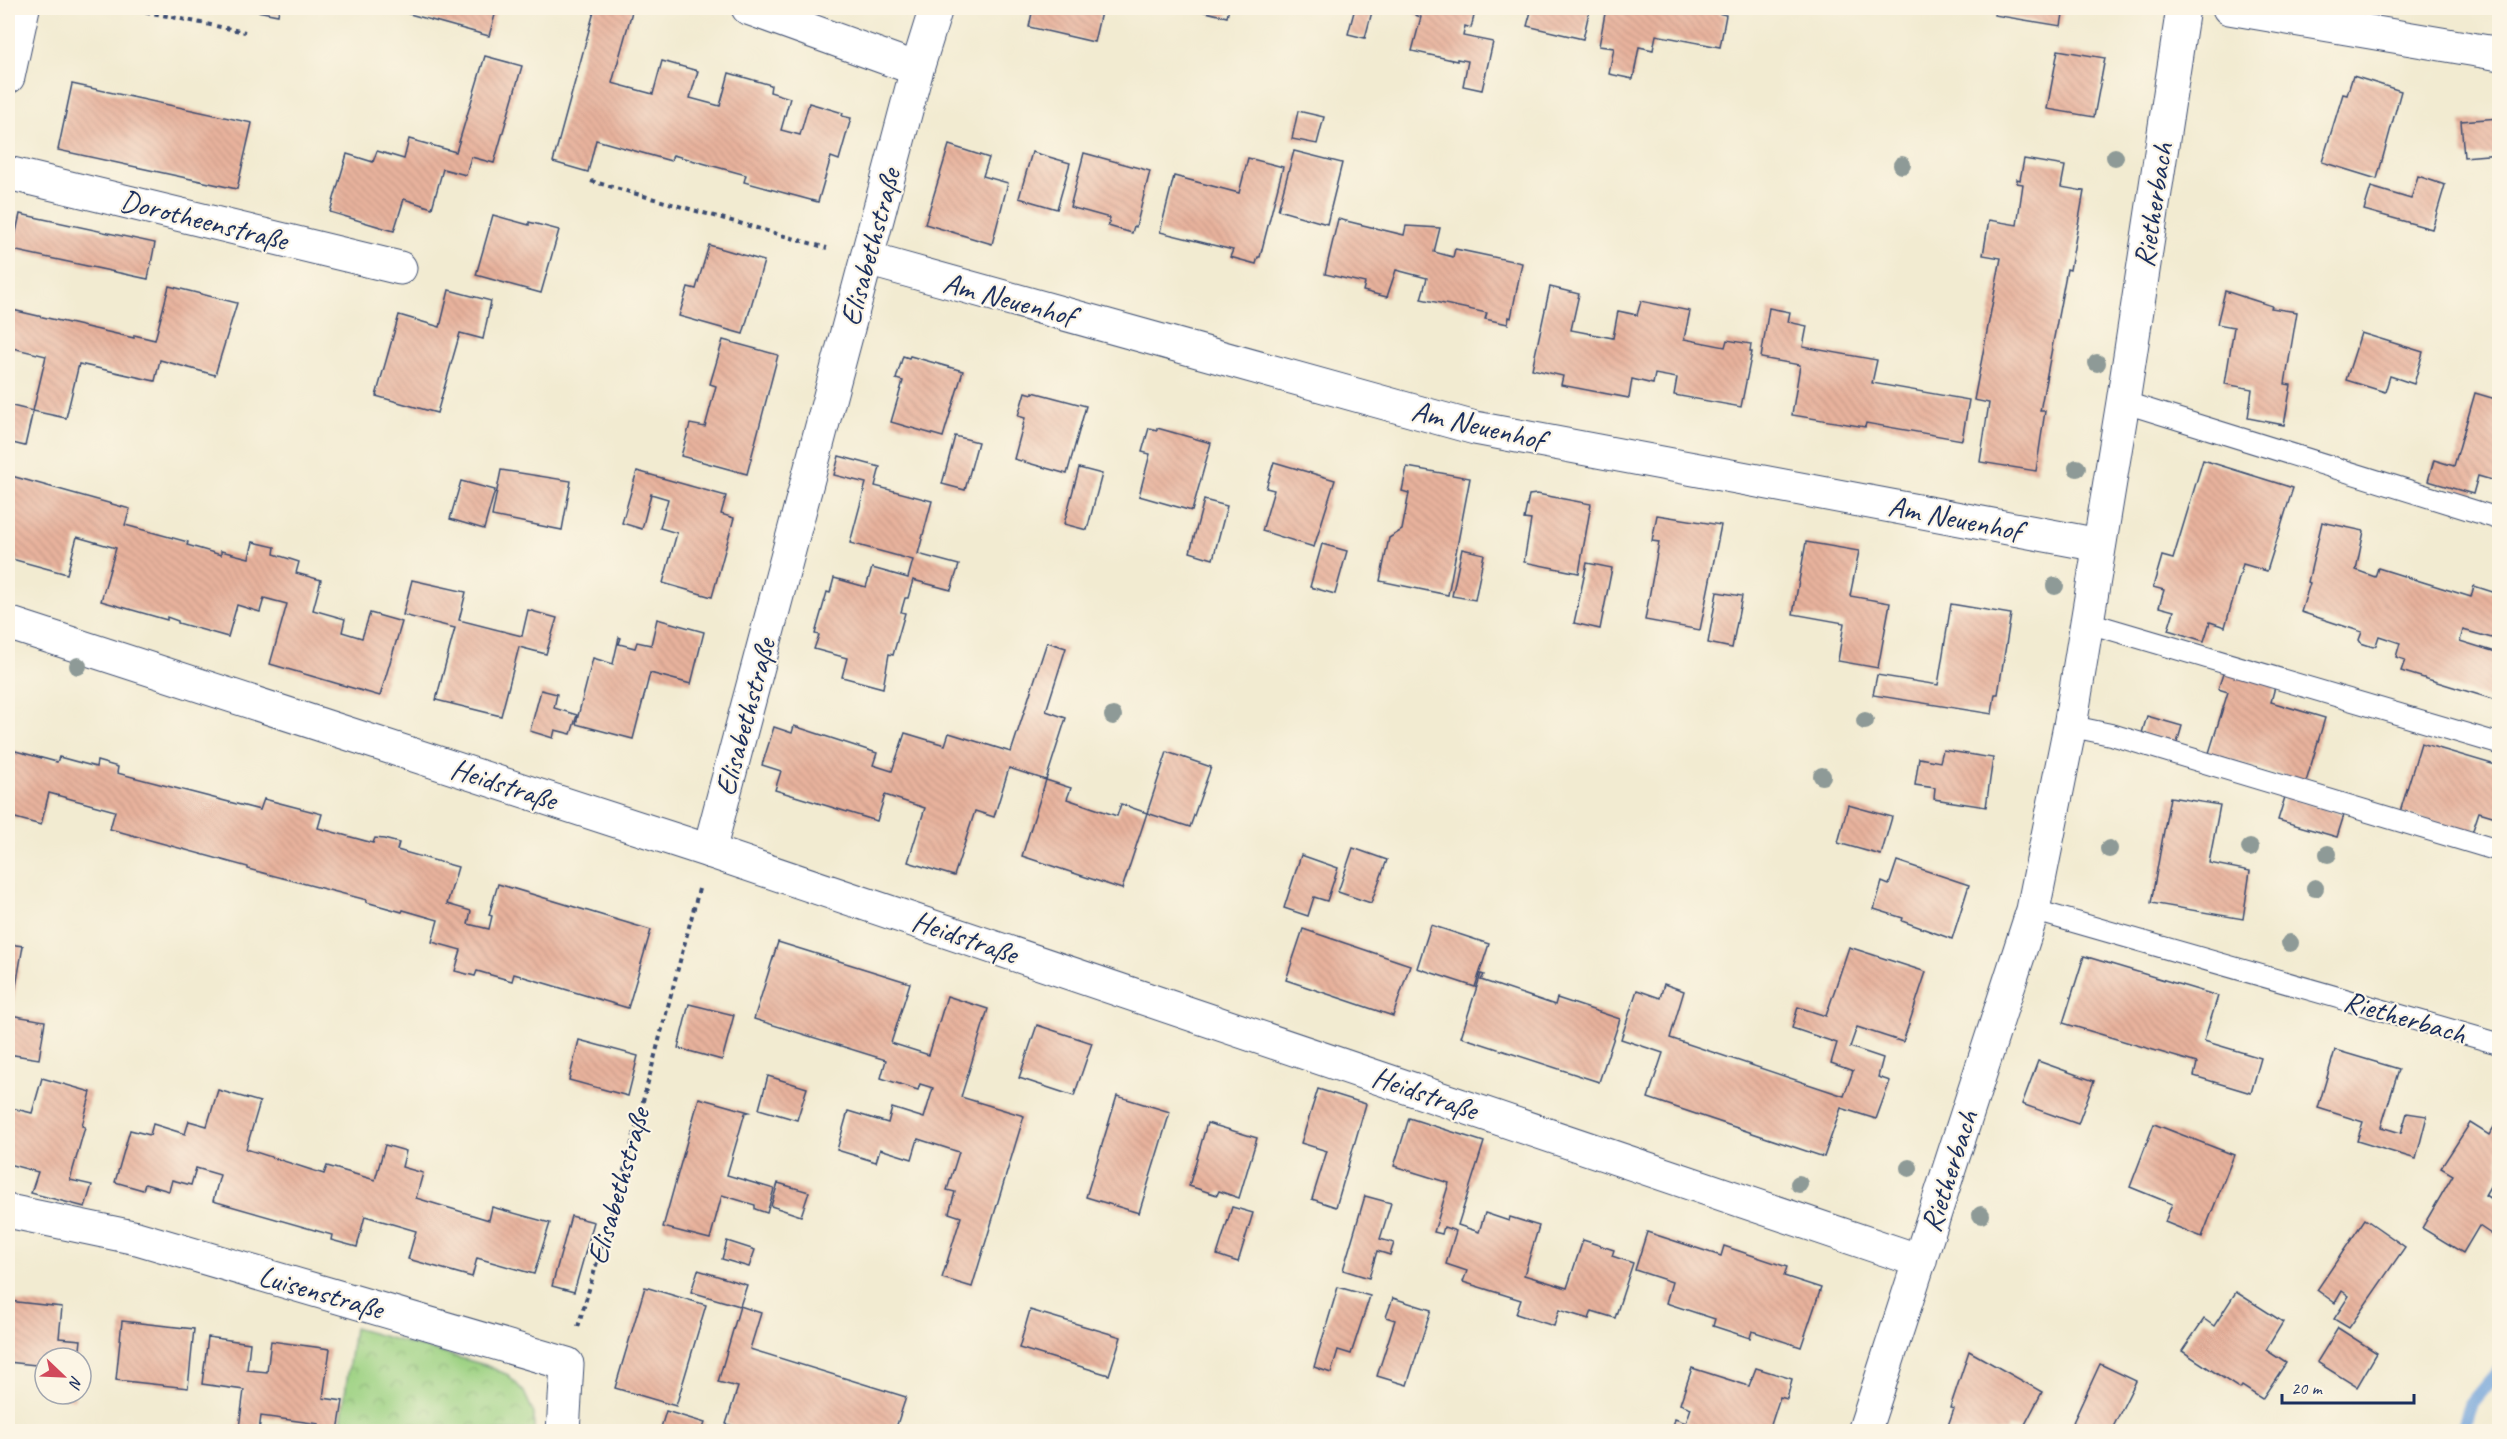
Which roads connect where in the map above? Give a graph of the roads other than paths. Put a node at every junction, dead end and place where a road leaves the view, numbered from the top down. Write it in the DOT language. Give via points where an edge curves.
graph roads {
  1 [pos="22,8"];
  2 [pos="748,8"];
  3 [pos="936,8"];
  4 [pos="2183,8"];
  5 [pos="2229,8"];
  6 [pos="2499,54"];
  7 [pos="9,61"];
  8 [pos="917,69"];
  9 [pos="8,173"];
  10 [pos="867,259"];
  11 [pos="400,268"];
  12 [pos="2123,402"];
  13 [pos="2499,519"];
  14 [pos="2099,545"];
  15 [pos="2086,622"];
  16 [pos="8,623"];
  17 [pos="2070,726"];
  18 [pos="2499,744"];
  19 [pos="710,851"];
  20 [pos="2499,851"];
  21 [pos="2033,910"];
  22 [pos="2499,1044"];
  23 [pos="8,1211"];
  24 [pos="1920,1261"];
  25 [pos="563,1431"];
  26 [pos="1864,1431"];
  1 -- 7 [label="street"];
  2 -- 8 [label="street"];
  3 -- 8 [label="street, Elisabethstraße"];
  4 -- 12 [label="street, Rietherbach"];
  5 -- 6 [label="street"];
  8 -- 10 [label="street, Elisabethstraße"];
  9 -- 11 [label="street, Dorotheenstraße"];
  10 -- 14 [label="street, Am Neuenhof" via="1475,428"];
  10 -- 19 [label="street, Elisabethstraße"];
  12 -- 13 [label="lane"];
  12 -- 14 [label="street, Rietherbach"];
  14 -- 15 [label="street, Rietherbach"];
  15 -- 17 [label="street, Rietherbach"];
  15 -- 18 [label="lane"];
  16 -- 19 [label="street, Heidstraße"];
  17 -- 20 [label="lane" via="2113,735"];
  17 -- 21 [label="street, Rietherbach"];
  19 -- 24 [label="street, Heidstraße"];
  21 -- 22 [label="lane, Rietherbach"];
  21 -- 24 [label="street, Rietherbach"];
  23 -- 25 [label="street, Luisenstraße" via="137,1238 567,1364"];
  24 -- 26 [label="street, Rietherbach"];
}
